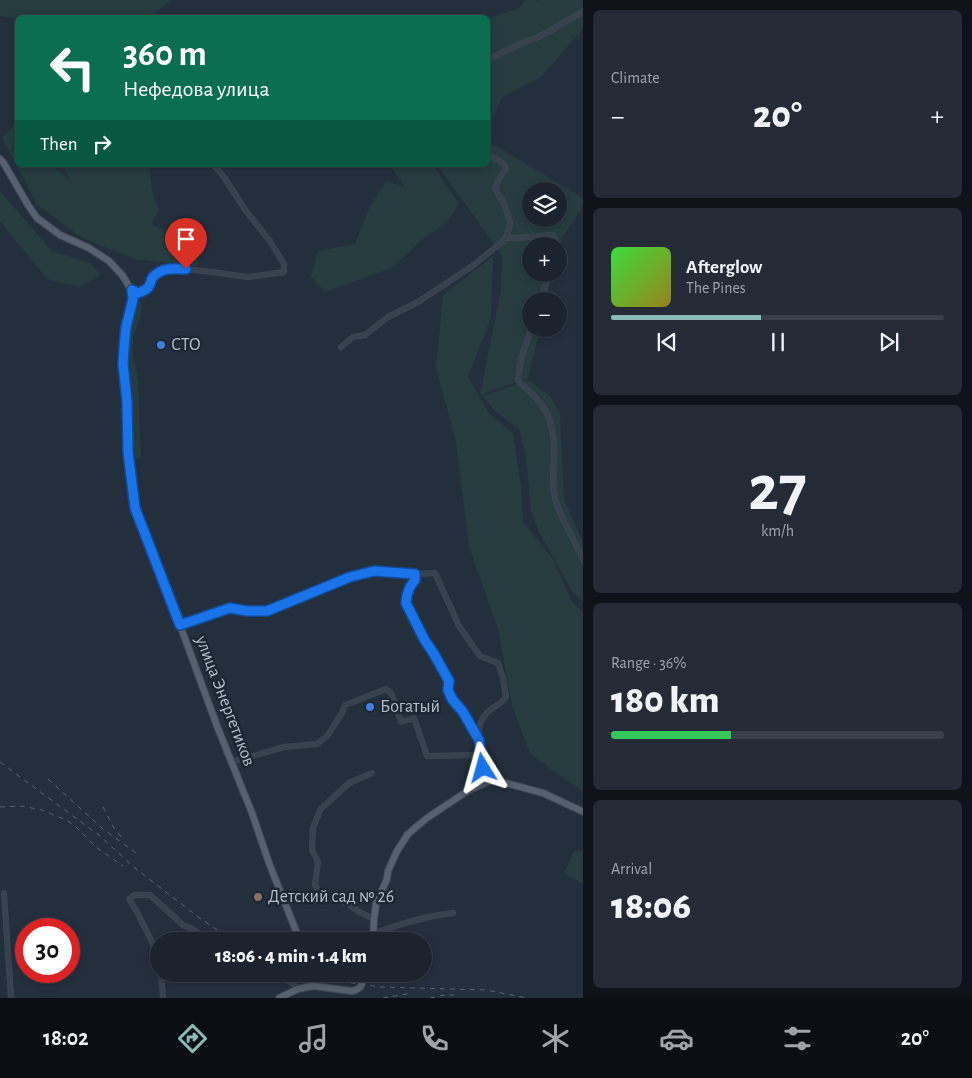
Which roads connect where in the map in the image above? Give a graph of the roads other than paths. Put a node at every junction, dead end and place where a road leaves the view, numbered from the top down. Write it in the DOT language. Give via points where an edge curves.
graph roads {
  1 [pos="583,11"];
  2 [pos="490,59"];
  3 [pos="490,155"];
  4 [pos="0,159"];
  5 [pos="216,167"];
  6 [pos="529,237"];
  7 [pos="554,237"];
  8 [pos="506,238"];
  9 [pos="522,238"];
  10 [pos="134,291"];
  11 [pos="528,337"];
  12 [pos="341,347"];
  13 [pos="583,562"];
  14 [pos="415,574"];
  15 [pos="180,625"];
  16 [pos="479,740"];
  17 [pos="481,754"];
  18 [pos="232,762"];
  19 [pos="372,773"];
  20 [pos="485,783"];
  21 [pos="583,812"];
  22 [pos="4,893"];
  23 [pos="453,913"];
  24 [pos="374,918"];
  25 [pos="197,932"];
  26 [pos="295,932"];
  27 [pos="373,932"];
  28 [pos="379,932"];
  29 [pos="150,938"];
  30 [pos="162,982"];
  31 [pos="291,982"];
  32 [pos="362,982"];
  33 [pos="298,989"];
  34 [pos="10,998"];
  35 [pos="163,998"];
  36 [pos="279,998"];
  1 -- 2 [label="street" via="550,31"];
  3 -- 8 [label="street" via="506,167 495,188 510,221"];
  4 -- 10 [label="main road" via="37,218 60,235 109,261"];
  5 -- 10 [label="street" via="270,241 284,264 284,272 248,277 168,268 151,278 146,290"];
  6 -- 7 [label="street"];
  8 -- 9 [label="street"];
  8 -- 12 [label="street" via="471,267 426,297 388,317 365,335 353,337"];
  10 -- 15 [label="main road, улица Энергетиков" via="126,327 123,364 135,508"];
  11 -- 13 [label="street" via="518,379 542,404 550,420 554,442 555,498"];
  14 -- 15 [label="street" via="374,571 350,577 267,611 230,608"];
  14 -- 16 [label="street" via="406,603 449,681 452,699"];
  14 -- 16 [label="street" via="435,573 459,626 480,656 498,663 506,697 483,717"];
  15 -- 18 [label="main road, улица Энергетиков"];
  16 -- 17 [label="street"];
  17 -- 18 [label="street" via="427,756 414,718 401,722 391,693 386,689 345,705 328,736 317,744 284,747"];
  17 -- 20 [label="street"];
  18 -- 26 [label="main road, улица Энергетиков"];
  19 -- 24 [label="street" via="349,783 320,810 313,828 312,850 318,862 315,885 319,892"];
  20 -- 21 [label="main road" via="523,786"];
  20 -- 24 [label="main road" via="466,792 408,834 388,871"];
  22 -- 34 [label="street"];
  23 -- 28 [label="street" via="418,919"];
  24 -- 27 [label="main road"];
  25 -- 29 [label="street" via="183,925 150,895 134,895 129,898"];
  30 -- 35 [label="street"];
  31 -- 33 [label="street"];
  32 -- 33 [label="main road" via="358,990 352,991 313,986"];
  33 -- 36 [label="main road"];
}
